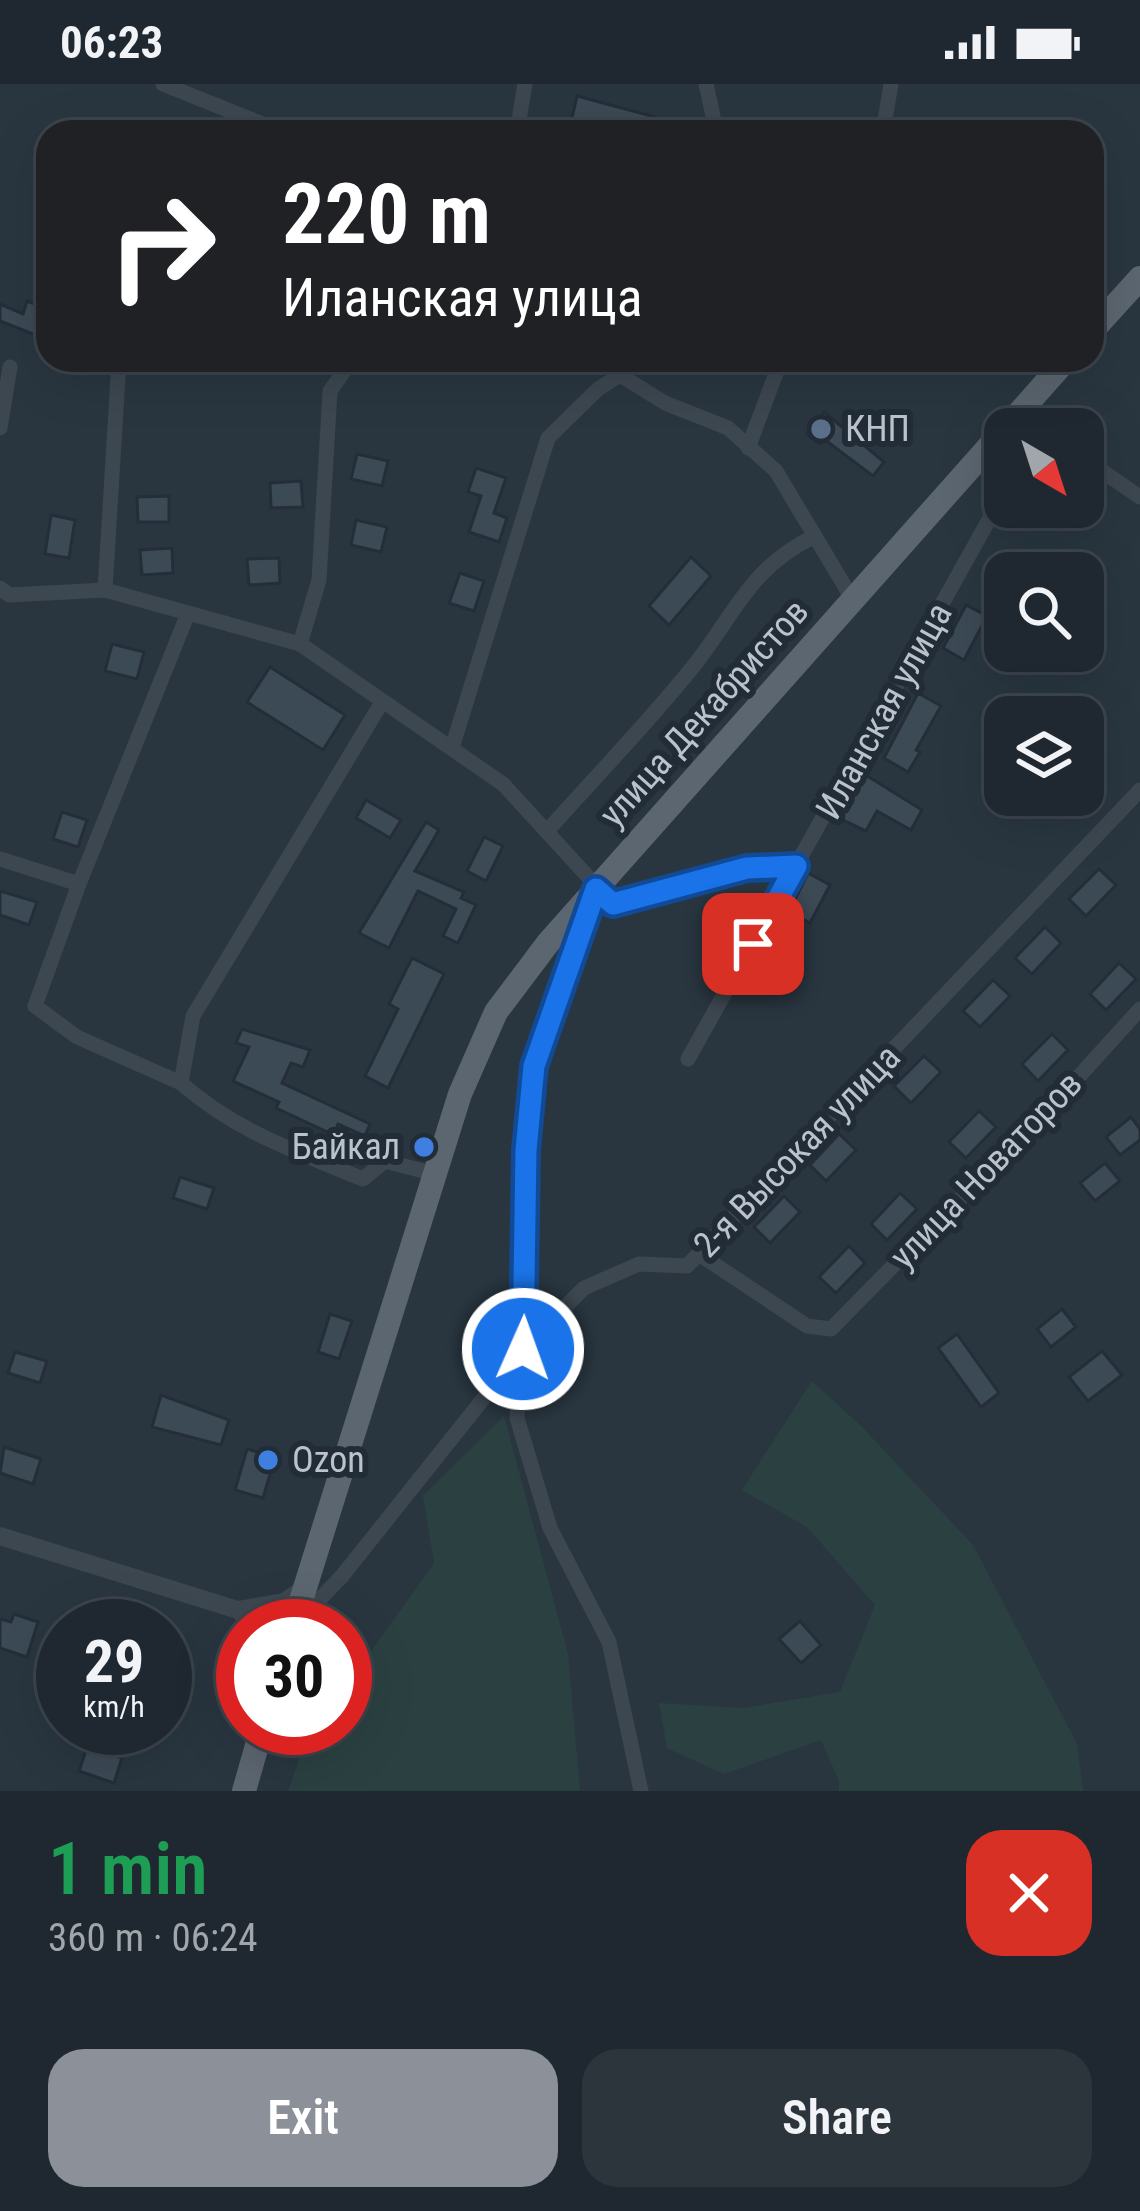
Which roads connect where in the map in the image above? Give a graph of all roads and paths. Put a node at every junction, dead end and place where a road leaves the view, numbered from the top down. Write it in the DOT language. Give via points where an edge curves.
graph roads {
  1 [pos="164,84"];
  2 [pos="525,84"];
  3 [pos="706,84"];
  4 [pos="891,84"];
  5 [pos="244,117"];
  6 [pos="242,120"];
  7 [pos="252,120"];
  8 [pos="519,120"];
  9 [pos="711,120"];
  10 [pos="885,120"];
  11 [pos="1140,278"];
  12 [pos="1104,318"];
  13 [pos="10,367"];
  14 [pos="118,372"];
  15 [pos="343,372"];
  16 [pos="618,372"];
  17 [pos="776,372"];
  18 [pos="1059,372"];
  19 [pos="620,375"];
  20 [pos="1039,408"];
  21 [pos="0,428"];
  22 [pos="748,448"];
  23 [pos="984,470"];
  24 [pos="1104,472"];
  25 [pos="1140,497"];
  26 [pos="984,528"];
  27 [pos="814,536"];
  28 [pos="0,588"];
  29 [pos="105,590"];
  30 [pos="853,600"];
  31 [pos="187,616"];
  32 [pos="300,644"];
  33 [pos="382,702"];
  34 [pos="452,748"];
  35 [pos="1140,790"];
  36 [pos="548,830"];
  37 [pos="0,859"];
  38 [pos="796,866"];
  39 [pos="79,884"];
  40 [pos="596,889"];
  41 [pos="1140,1009"];
  42 [pos="688,1059"];
  43 [pos="181,1083"];
  44 [pos="435,1174"];
  45 [pos="699,1254"];
  46 [pos="523,1349"];
  47 [pos="0,1536"];
  48 [pos="304,1588"];
  49 [pos="288,1599"];
  50 [pos="301,1599"];
  51 [pos="319,1599"];
  52 [pos="216,1603"];
  53 [pos="254,1755"];
  54 [pos="244,1791"];
  55 [pos="641,1791"];
  1 -- 5 [label="street"];
  2 -- 8 [label="street"];
  3 -- 9 [label="street"];
  4 -- 10 [label="street"];
  5 -- 6 [label="street"];
  5 -- 7 [label="street"];
  11 -- 12 [label="main road"];
  13 -- 21 [label="street"];
  14 -- 29 [label="street"];
  15 -- 32 [label="street" via="330,391 320,580"];
  16 -- 19 [label="street"];
  17 -- 22 [label="street"];
  18 -- 20 [label="main road, улица Декабристов"];
  19 -- 22 [label="street" via="728,428"];
  19 -- 34 [label="street" via="548,438"];
  22 -- 27 [label="street" via="776,471"];
  23 -- 30 [label="main road, улица Декабристов"];
  24 -- 25 [label="street"];
  26 -- 38 [label="street, Иланская улица"];
  27 -- 30 [label="street"];
  27 -- 36 [label="street" via="760,572 695,663"];
  28 -- 29 [label="street" via="9,595"];
  29 -- 31 [label="street"];
  30 -- 40 [label="main road, улица Декабристов"];
  31 -- 32 [label="street"];
  31 -- 39 [label="street"];
  32 -- 33 [label="street"];
  33 -- 34 [label="street"];
  33 -- 43 [label="street" via="193,1016"];
  34 -- 36 [label="street"];
  35 -- 45 [label="street, 2-я Высокая улица"];
  36 -- 40 [label="street"];
  37 -- 39 [label="street"];
  38 -- 40 [label="street" via="747,868 613,904"];
  38 -- 42 [label="street, Иланская улица"];
  39 -- 43 [label="street" via="35,1006 76,1037"];
  40 -- 44 [label="main road, улица Декабристов" via="496,1012"];
  40 -- 46 [label="street" via="534,1066"];
  41 -- 45 [label="street, улица Новаторов" via="995,1169 831,1329 807,1326"];
  43 -- 44 [label="street" via="249,1131 363,1179 385,1161"];
  44 -- 48 [label="main road, улица Декабристов"];
  45 -- 46 [label="street, 2-я Высокая улица" via="687,1266 639,1264 584,1288"];
  46 -- 51 [label="street, 2-я Высокая улица"];
  46 -- 55 [label="street" via="517,1418 550,1528 609,1642"];
  47 -- 52 [label="street"];
  48 -- 49 [label="street"];
  48 -- 50 [label="main road, улица Декабристов"];
  53 -- 54 [label="main road"];
}
